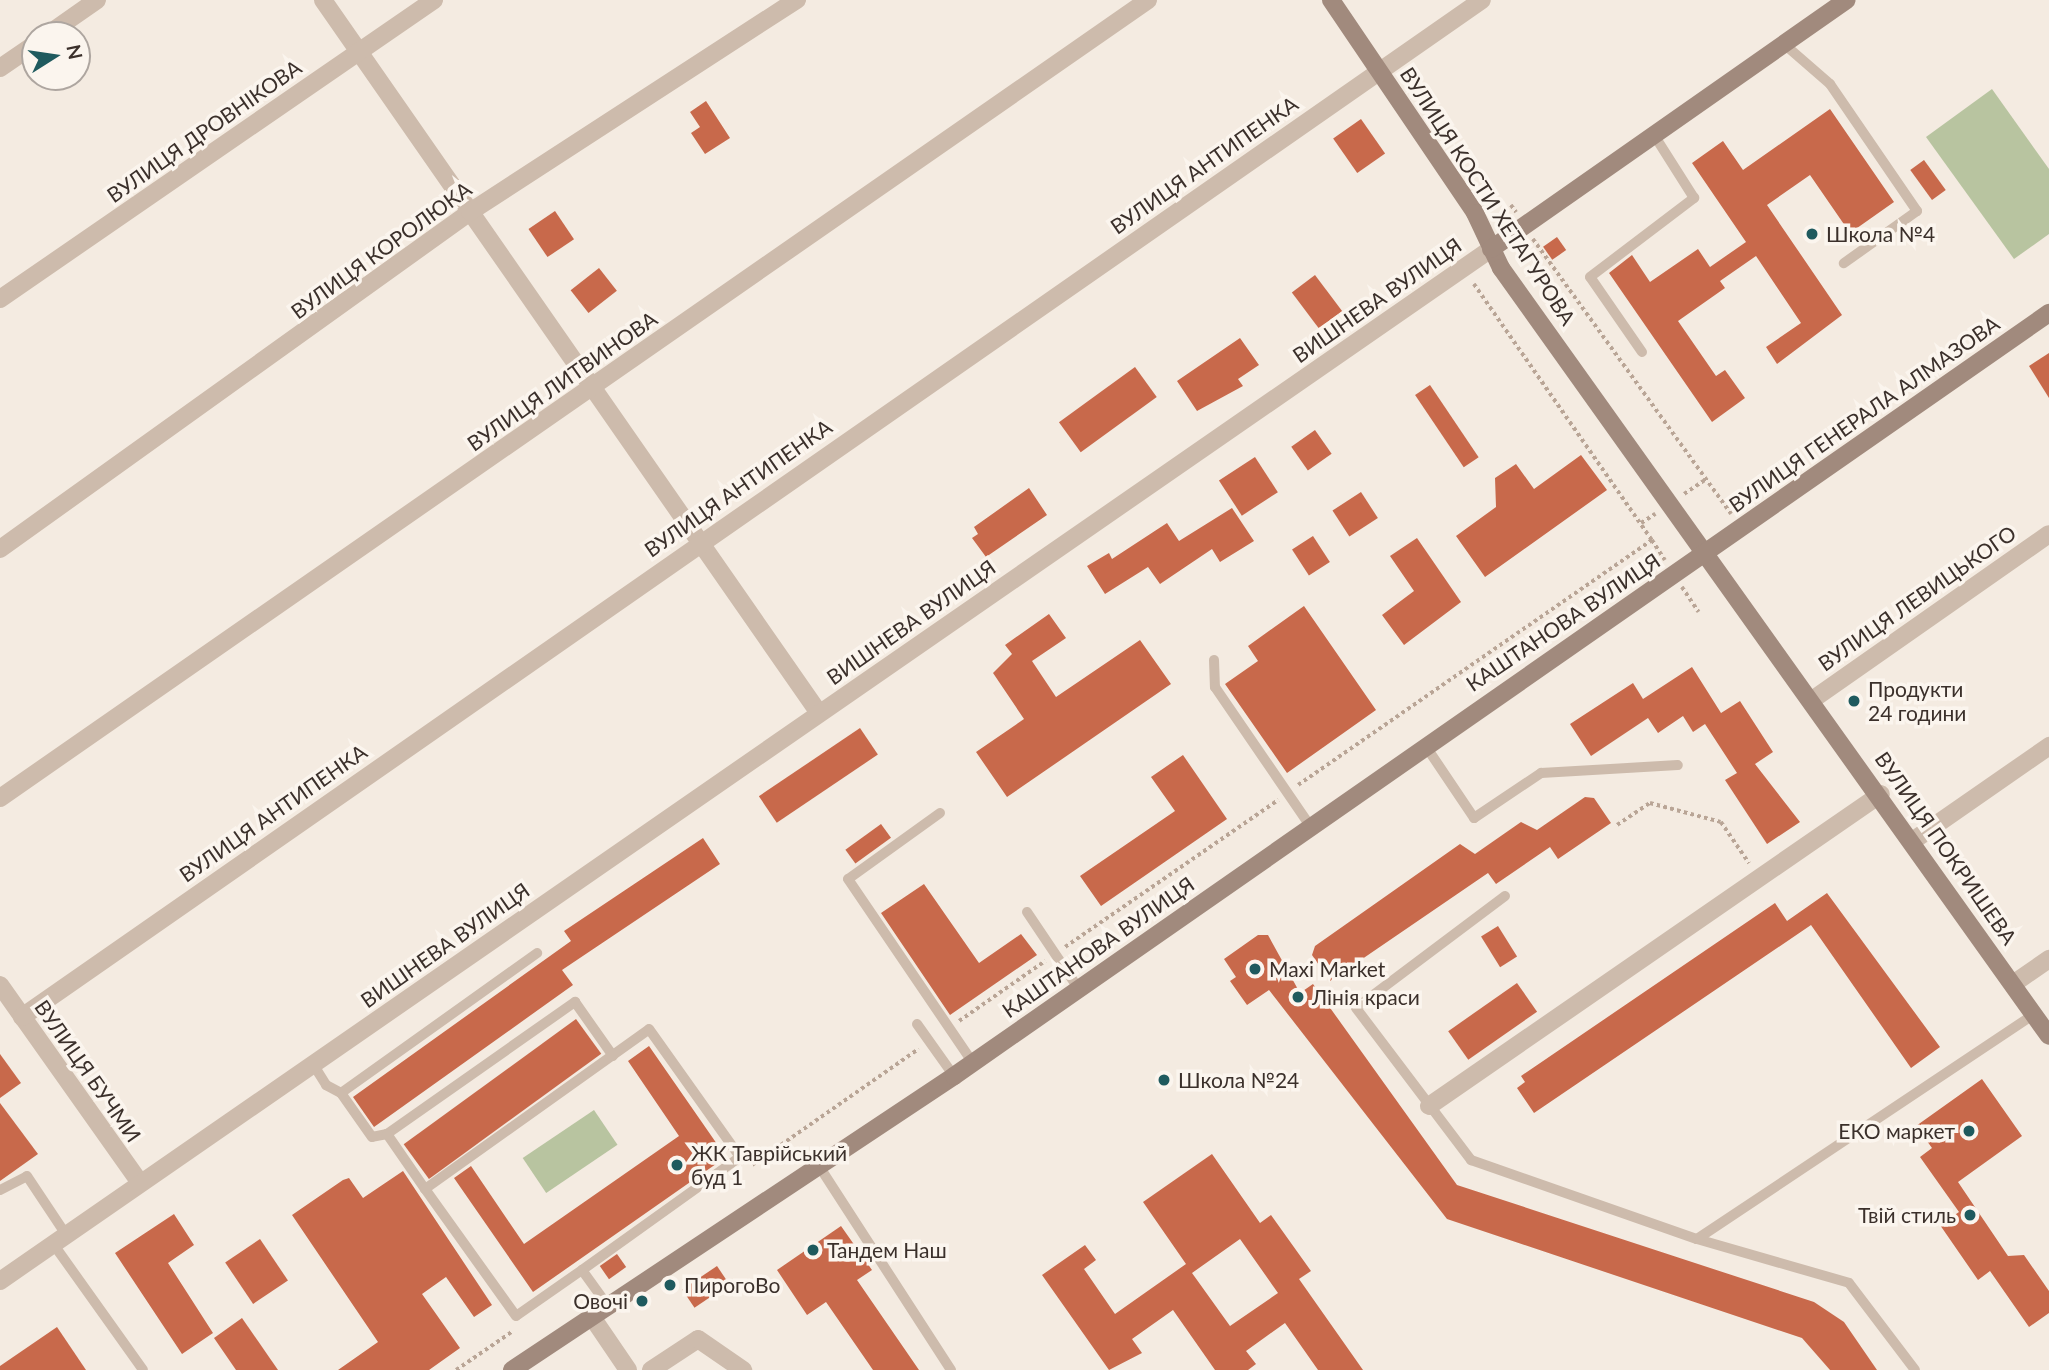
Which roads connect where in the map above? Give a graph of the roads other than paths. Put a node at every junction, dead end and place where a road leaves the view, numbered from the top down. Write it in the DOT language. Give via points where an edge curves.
graph roads {
  1 [pos="97,0"];
  2 [pos="323,0"];
  3 [pos="434,0"];
  4 [pos="797,0"];
  5 [pos="1148,0"];
  6 [pos="1331,0"];
  7 [pos="1482,0"];
  8 [pos="1847,0"];
  9 [pos="67,21"];
  10 [pos="1784,44"];
  11 [pos="358,53"];
  12 [pos="21,54"];
  13 [pos="0,68"];
  14 [pos="1381,71"];
  15 [pos="1654,135"];
  16 [pos="470,212"];
  17 [pos="1491,249"];
  18 [pos="1844,263"];
  19 [pos="0,299"];
  20 [pos="2049,313"];
  21 [pos="1642,352"];
  22 [pos="589,390"];
  23 [pos="2049,534"];
  24 [pos="697,544"];
  25 [pos="0,549"];
  26 [pos="1705,553"];
  27 [pos="1214,660"];
  28 [pos="1812,699"];
  29 [pos="819,713"];
  30 [pos="1425,745"];
  31 [pos="2049,746"];
  32 [pos="1678,765"];
  33 [pos="1881,794"];
  34 [pos="0,798"];
  35 [pos="940,813"];
  36 [pos="1310,826"];
  37 [pos="1914,840"];
  38 [pos="1505,896"];
  39 [pos="1027,912"];
  40 [pos="537,953"];
  41 [pos="2049,959"];
  42 [pos="2013,984"];
  43 [pos="0,985"];
  44 [pos="1078,988"];
  45 [pos="2034,1014"];
  46 [pos="22,1017"];
  47 [pos="916,1024"];
  48 [pos="2049,1036"];
  49 [pos="613,1056"];
  50 [pos="973,1063"];
  51 [pos="313,1064"];
  52 [pos="954,1076"];
  53 [pos="341,1093"];
  54 [pos="1429,1106"];
  55 [pos="387,1134"];
  56 [pos="819,1166"];
  57 [pos="140,1183"];
  58 [pos="425,1189"];
  59 [pos="0,1190"];
  60 [pos="1697,1239"];
  61 [pos="60,1240"];
  62 [pos="582,1270"];
  63 [pos="0,1282"];
  64 [pos="608,1306"];
  65 [pos="592,1317"];
  66 [pos="143,1370"];
  67 [pos="512,1370"];
  68 [pos="628,1370"];
  69 [pos="652,1370"];
  70 [pos="743,1370"];
  71 [pos="951,1370"];
  72 [pos="1915,1370"];
  1 -- 9 [label="street"];
  2 -- 11 [label="street"];
  3 -- 11 [label="street, ВУЛИЦЯ ДРОВНІКОВА"];
  4 -- 16 [label="street, ВУЛИЦЯ КОРОЛЮКА"];
  5 -- 22 [label="street, ВУЛИЦЯ ЛИТВИНОВА"];
  6 -- 14 [label="street, ВУЛИЦЯ КОСТИ ХЕТАГУРОВА"];
  7 -- 14 [label="street, ВУЛИЦЯ АНТИПЕНКА"];
  8 -- 10 [label="street, ВИШНЕВА ВУЛИЦЯ"];
  10 -- 15 [label="street, ВИШНЕВА ВУЛИЦЯ"];
  10 -- 18 [label="lane" via="1830,85 1917,211"];
  11 -- 16 [label="street"];
  11 -- 19 [label="street, ВУЛИЦЯ ДРОВНІКОВА"];
  12 -- 13 [label="street"];
  14 -- 17 [label="street, ВУЛИЦЯ КОСТИ ХЕТАГУРОВА" via="1475,213"];
  14 -- 24 [label="street, ВУЛИЦЯ АНТИПЕНКА"];
  15 -- 17 [label="street, ВИШНЕВА ВУЛИЦЯ"];
  15 -- 21 [label="lane" via="1694,198 1590,277"];
  16 -- 22 [label="street"];
  16 -- 25 [label="street, ВУЛИЦЯ КОРОЛЮКА"];
  17 -- 26 [label="street, ВУЛИЦЯ КОСТИ ХЕТАГУРОВА"];
  17 -- 29 [label="street, ВИШНЕВА ВУЛИЦЯ"];
  20 -- 26 [label="street, ВУЛИЦЯ ГЕНЕРАЛА АЛМАЗОВА"];
  22 -- 24 [label="street"];
  22 -- 34 [label="street, ВУЛИЦЯ ЛИТВИНОВА"];
  23 -- 28 [label="street, ВУЛИЦЯ ЛЕВИЦЬКОГО"];
  24 -- 29 [label="street"];
  24 -- 46 [label="street, ВУЛИЦЯ АНТИПЕНКА"];
  26 -- 28 [label="street, ВУЛИЦЯ ПОКРИШЕВА"];
  26 -- 30 [label="street, КАШТАНОВА ВУЛИЦЯ"];
  27 -- 36 [label="lane" via="1215,687"];
  28 -- 33 [label="street, ВУЛИЦЯ ПОКРИШЕВА"];
  29 -- 51 [label="street, ВИШНЕВА ВУЛИЦЯ"];
  30 -- 32 [label="lane" via="1474,818 1541,773"];
  30 -- 36 [label="street, КАШТАНОВА ВУЛИЦЯ"];
  31 -- 37 [label="street"];
  33 -- 37 [label="street, ВУЛИЦЯ ПОКРИШЕВА"];
  33 -- 54 [label="street"];
  35 -- 50 [label="lane" via="848,879"];
  36 -- 44 [label="street, КАШТАНОВА ВУЛИЦЯ"];
  37 -- 42 [label="street, ВУЛИЦЯ ПОКРИШЕВА"];
  38 -- 54 [label="lane" via="1356,1008"];
  39 -- 44 [label="lane"];
  40 -- 53 [label="lane"];
  41 -- 42 [label="street"];
  42 -- 45 [label="street, ВУЛИЦЯ ПОКРИШЕВА"];
  43 -- 46 [label="street, ВУЛИЦЯ БУЧМИ"];
  44 -- 50 [label="street, КАШТАНОВА ВУЛИЦЯ"];
  45 -- 48 [label="street, ВУЛИЦЯ ПОКРИШЕВА"];
  45 -- 60 [label="lane"];
  46 -- 57 [label="street, ВУЛИЦЯ БУЧМИ"];
  47 -- 52 [label="lane"];
  49 -- 55 [label="lane" via="575,1002"];
  49 -- 58 [label="lane"];
  49 -- 62 [label="lane" via="649,1029 740,1157"];
  50 -- 52 [label="street, КАШТАНОВА ВУЛИЦЯ"];
  51 -- 53 [label="lane" via="326,1085"];
  51 -- 57 [label="street, ВИШНЕВА ВУЛИЦЯ"];
  52 -- 56 [label="street, КАШТАНОВА ВУЛИЦЯ"];
  53 -- 55 [label="lane" via="372,1137"];
  54 -- 60 [label="lane" via="1471,1160"];
  55 -- 58 [label="lane"];
  56 -- 64 [label="street, КАШТАНОВА ВУЛИЦЯ"];
  56 -- 71 [label="lane"];
  57 -- 61 [label="street, ВИШНЕВА ВУЛИЦЯ"];
  58 -- 62 [label="lane" via="516,1315"];
  59 -- 61 [label="lane" via="27,1176"];
  60 -- 72 [label="lane" via="1849,1283"];
  61 -- 63 [label="street, ВИШНЕВА ВУЛИЦЯ"];
  61 -- 66 [label="lane"];
  62 -- 64 [label="lane"];
  64 -- 65 [label="street, КАШТАНОВА ВУЛИЦЯ"];
  65 -- 67 [label="street, КАШТАНОВА ВУЛИЦЯ"];
  65 -- 68 [label="street"];
  69 -- 70 [label="street" via="698,1339"];
}
